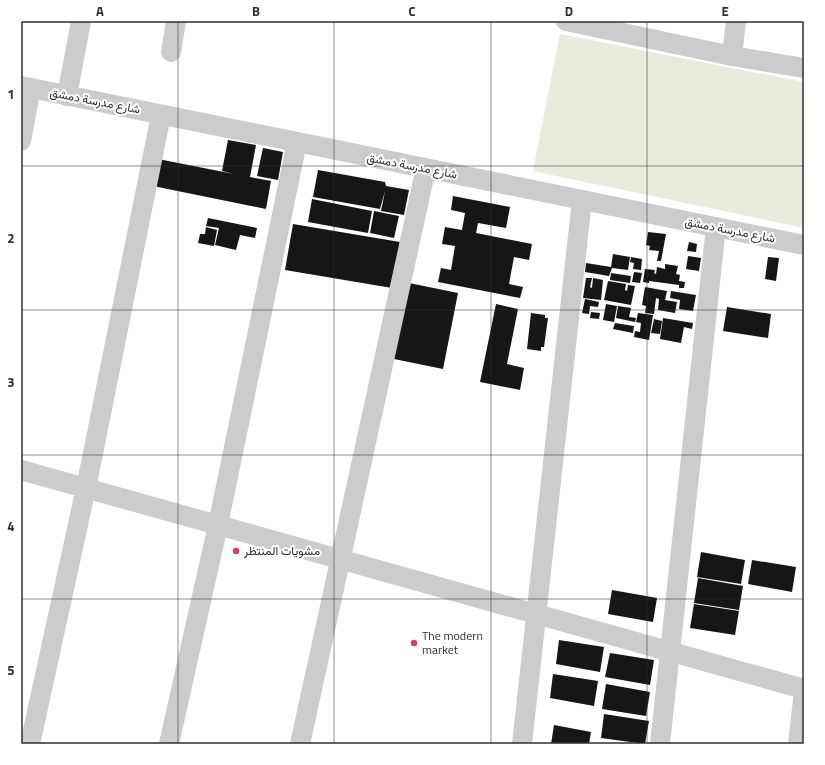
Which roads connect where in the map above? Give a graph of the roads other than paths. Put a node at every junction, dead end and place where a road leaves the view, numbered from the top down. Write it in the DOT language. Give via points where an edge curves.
graph roads {
  1 [pos="81,21"];
  2 [pos="176,21"];
  3 [pos="566,21"];
  4 [pos="736,21"];
  5 [pos="171,52"];
  6 [pos="732,56"];
  7 [pos="804,68"];
  8 [pos="26,87"];
  9 [pos="67,96"];
  10 [pos="161,115"];
  11 [pos="21,141"];
  12 [pos="297,142"];
  13 [pos="426,168"];
  14 [pos="582,200"];
  15 [pos="716,227"];
  16 [pos="804,245"];
  17 [pos="21,470"];
  18 [pos="86,488"];
  19 [pos="218,525"];
  20 [pos="341,559"];
  21 [pos="537,614"];
  22 [pos="670,651"];
  23 [pos="804,690"];
  24 [pos="30,744"];
  25 [pos="169,744"];
  26 [pos="300,744"];
  27 [pos="522,744"];
  28 [pos="660,744"];
  29 [pos="798,744"];
  1 -- 9 [label="street"];
  2 -- 5 [label="street"];
  3 -- 6 [label="street"];
  4 -- 6 [label="street"];
  6 -- 7 [label="street"];
  8 -- 9 [label="street, شارع مدرسة دمشق"];
  8 -- 11 [label="street"];
  9 -- 10 [label="street, شارع مدرسة دمشق"];
  10 -- 12 [label="street, شارع مدرسة دمشق"];
  10 -- 18 [label="street"];
  12 -- 13 [label="street, شارع مدرسة دمشق"];
  12 -- 19 [label="street"];
  13 -- 14 [label="street, شارع مدرسة دمشق"];
  13 -- 20 [label="street"];
  14 -- 15 [label="street, شارع مدرسة دمشق"];
  14 -- 21 [label="street"];
  15 -- 16 [label="street, شارع مدرسة دمشق"];
  15 -- 22 [label="street"];
  17 -- 18 [label="street"];
  18 -- 19 [label="street"];
  18 -- 24 [label="street"];
  19 -- 20 [label="street"];
  19 -- 25 [label="street"];
  20 -- 21 [label="street"];
  20 -- 26 [label="street"];
  21 -- 22 [label="street"];
  21 -- 27 [label="street"];
  22 -- 23 [label="street"];
  22 -- 28 [label="street"];
  23 -- 29 [label="street"];
}
